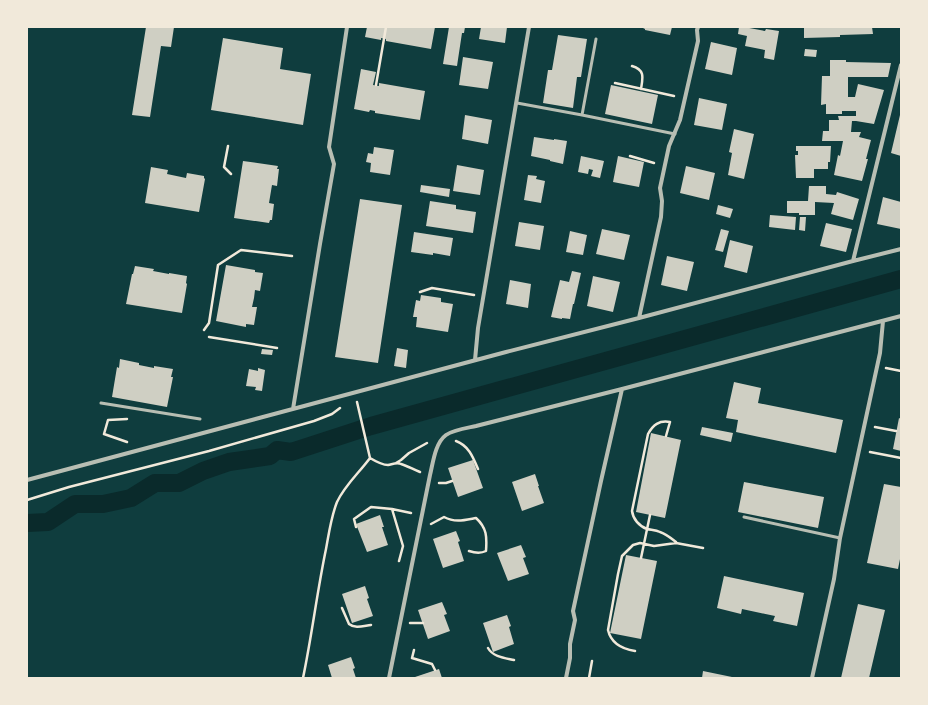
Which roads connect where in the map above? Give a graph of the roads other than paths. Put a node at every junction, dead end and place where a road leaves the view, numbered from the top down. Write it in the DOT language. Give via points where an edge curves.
graph roads {
  1 [pos="348,27"];
  2 [pos="529,27"];
  3 [pos="698,27"];
  4 [pos="596,39"];
  5 [pos="901,64"];
  6 [pos="517,103"];
  7 [pos="582,114"];
  8 [pos="675,134"];
  9 [pos="901,249"];
  10 [pos="853,261"];
  11 [pos="901,316"];
  12 [pos="639,318"];
  13 [pos="883,321"];
  14 [pos="475,360"];
  15 [pos="622,389"];
  16 [pos="101,403"];
  17 [pos="293,408"];
  18 [pos="200,419"];
  19 [pos="27,480"];
  20 [pos="744,517"];
  21 [pos="840,538"];
  22 [pos="389,678"];
  23 [pos="566,678"];
  24 [pos="812,678"];
  1 -- 17 [label="street" via="329,147 334,164"];
  2 -- 6 [label="street"];
  3 -- 8 [label="street" via="698,42"];
  4 -- 7 [label="lane"];
  5 -- 10 [label="street"];
  6 -- 7 [label="lane"];
  6 -- 14 [label="street" via="478,328"];
  7 -- 8 [label="lane"];
  8 -- 12 [label="street" via="669,146 660,188 661,217"];
  9 -- 10 [label="street"];
  10 -- 12 [label="street"];
  11 -- 13 [label="street"];
  12 -- 14 [label="street"];
  13 -- 15 [label="street"];
  13 -- 21 [label="street" via="880,353"];
  14 -- 17 [label="street"];
  15 -- 22 [label="street" via="452,432 441,440 430,475"];
  15 -- 23 [label="street" via="574,611 575,620"];
  16 -- 18 [label="lane"];
  17 -- 19 [label="street"];
  20 -- 21 [label="lane"];
  21 -- 24 [label="street" via="834,579"];
}
